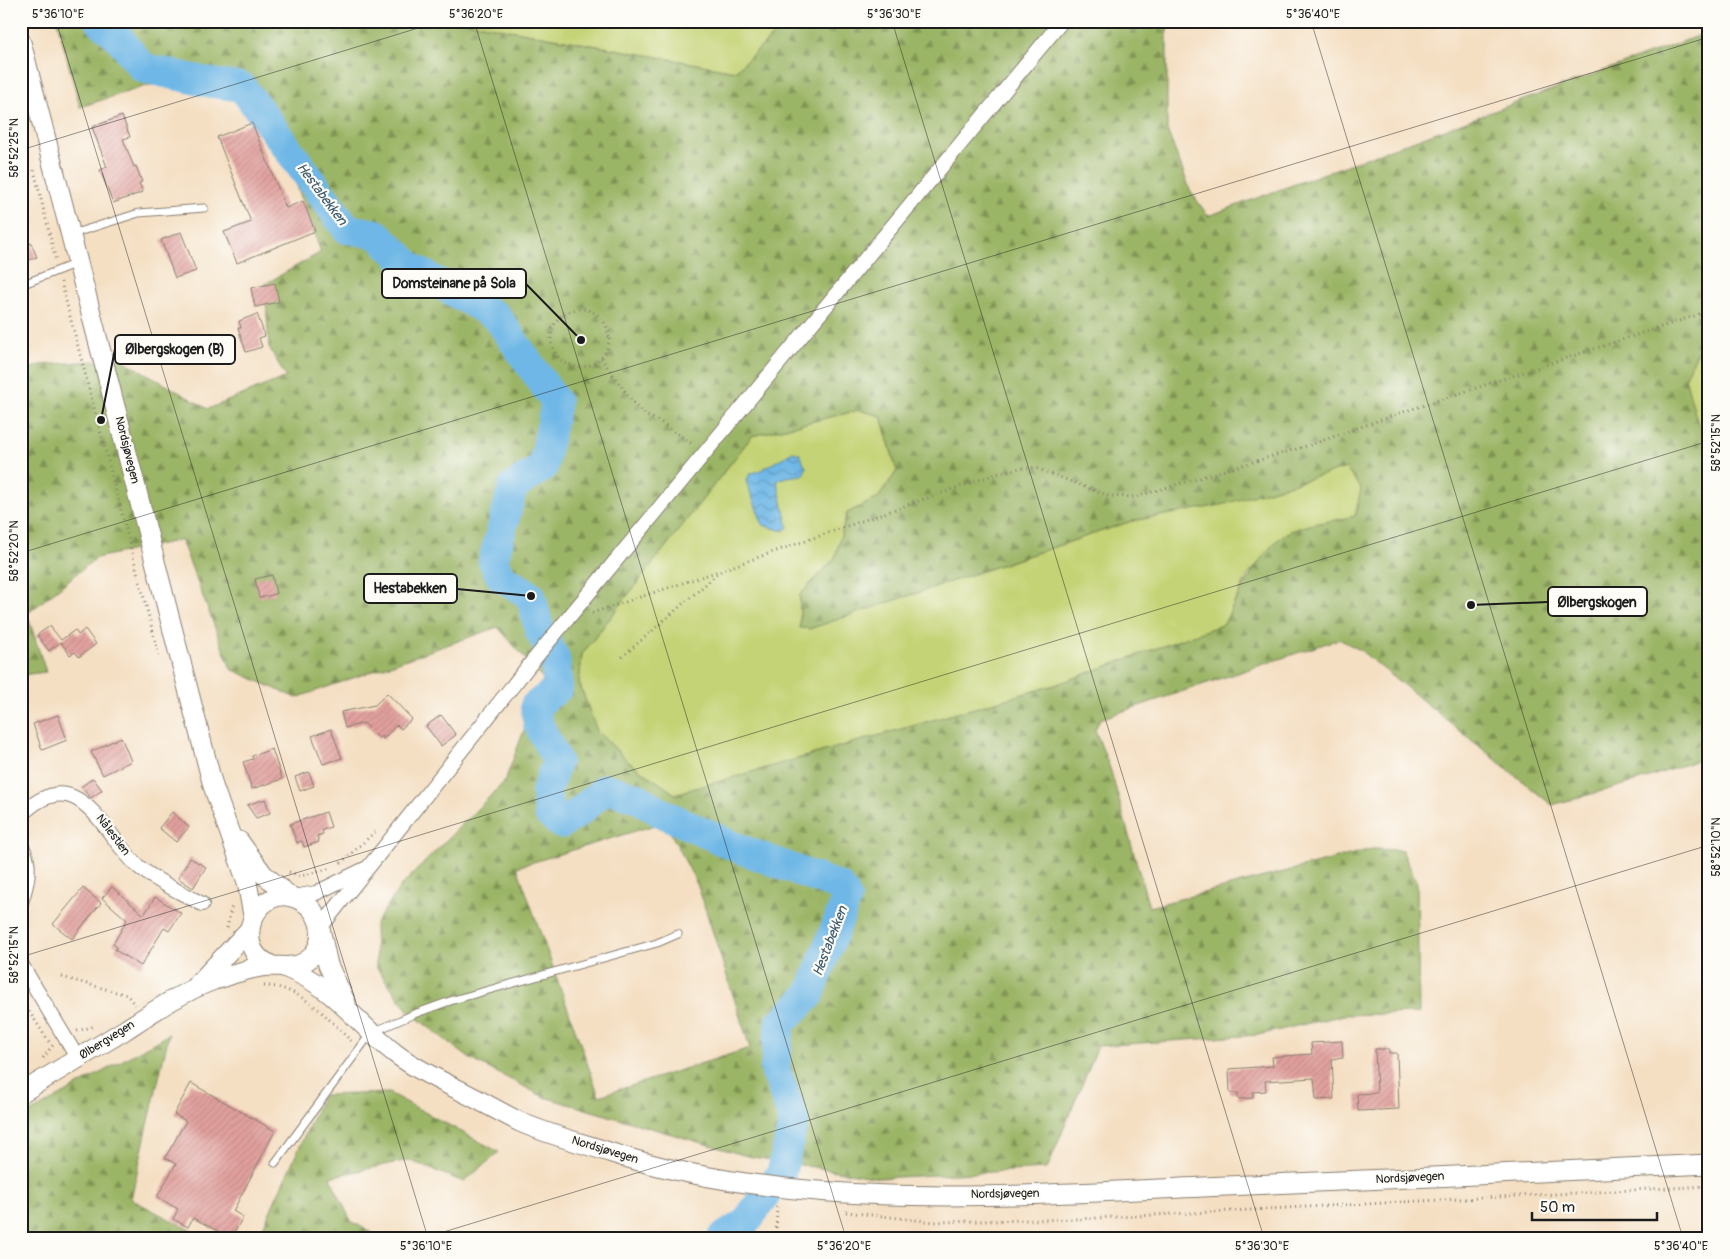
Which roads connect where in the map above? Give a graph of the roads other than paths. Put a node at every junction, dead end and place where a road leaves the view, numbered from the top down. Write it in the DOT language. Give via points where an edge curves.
graph roads {
  1 [pos="1062,21"];
  2 [pos="21,42"];
  3 [pos="204,208"];
  4 [pos="72,234"];
  5 [pos="79,262"];
  6 [pos="21,285"];
  7 [pos="21,815"];
  8 [pos="229,828"];
  9 [pos="21,845"];
  10 [pos="372,865"];
  11 [pos="293,897"];
  12 [pos="21,902"];
  13 [pos="202,904"];
  14 [pos="251,923"];
  15 [pos="321,929"];
  16 [pos="678,934"];
  17 [pos="21,964"];
  18 [pos="279,967"];
  19 [pos="194,988"];
  20 [pos="347,1007"];
  21 [pos="371,1033"];
  22 [pos="78,1059"];
  23 [pos="21,1093"];
  24 [pos="275,1162"];
  25 [pos="1709,1164"];
  1 -- 10 [label="street" via="701,450"];
  2 -- 4 [label="main road, Nordsjøvegen"];
  3 -- 4 [label="lane" via="139,213"];
  4 -- 5 [label="main road, Nordsjøvegen"];
  5 -- 6 [label="lane"];
  5 -- 8 [label="main road, Nordsjøvegen" via="213,786"];
  7 -- 13 [label="street, Nålestien" via="32,805 54,796 82,801 94,811 140,868"];
  8 -- 11 [label="main road, Nordsjøvegen" via="264,874"];
  8 -- 14 [label="main road, Nordsjøvegen" via="248,882"];
  9 -- 12 [label="street" via="27,855 28,868"];
  10 -- 11 [label="street" via="316,893"];
  10 -- 15 [label="street" via="330,913"];
  11 -- 14 [label="main road" via="276,897 262,904"];
  11 -- 15 [label="main road" via="307,904 316,914"];
  14 -- 18 [label="main road" via="251,945 255,952 259,958"];
  14 -- 19 [label="main road, Ølbergvegen"];
  15 -- 18 [label="main road" via="319,944 311,957 300,965"];
  15 -- 20 [label="main road, Nordsjøvegen" via="328,965"];
  16 -- 21 [label="lane" via="657,943 453,1000"];
  17 -- 22 [label="street"];
  18 -- 19 [label="main road, Ølbergvegen" via="238,972"];
  18 -- 20 [label="main road, Nordsjøvegen" via="308,976"];
  19 -- 22 [label="main road, Ølbergvegen"];
  20 -- 21 [label="main road, Nordsjøvegen"];
  21 -- 24 [label="lane"];
  21 -- 25 [label="main road, Nordsjøvegen" via="398,1056 431,1076 523,1123 615,1154 774,1199 1076,1193"];
  22 -- 23 [label="main road, Ølbergvegen"];
}
